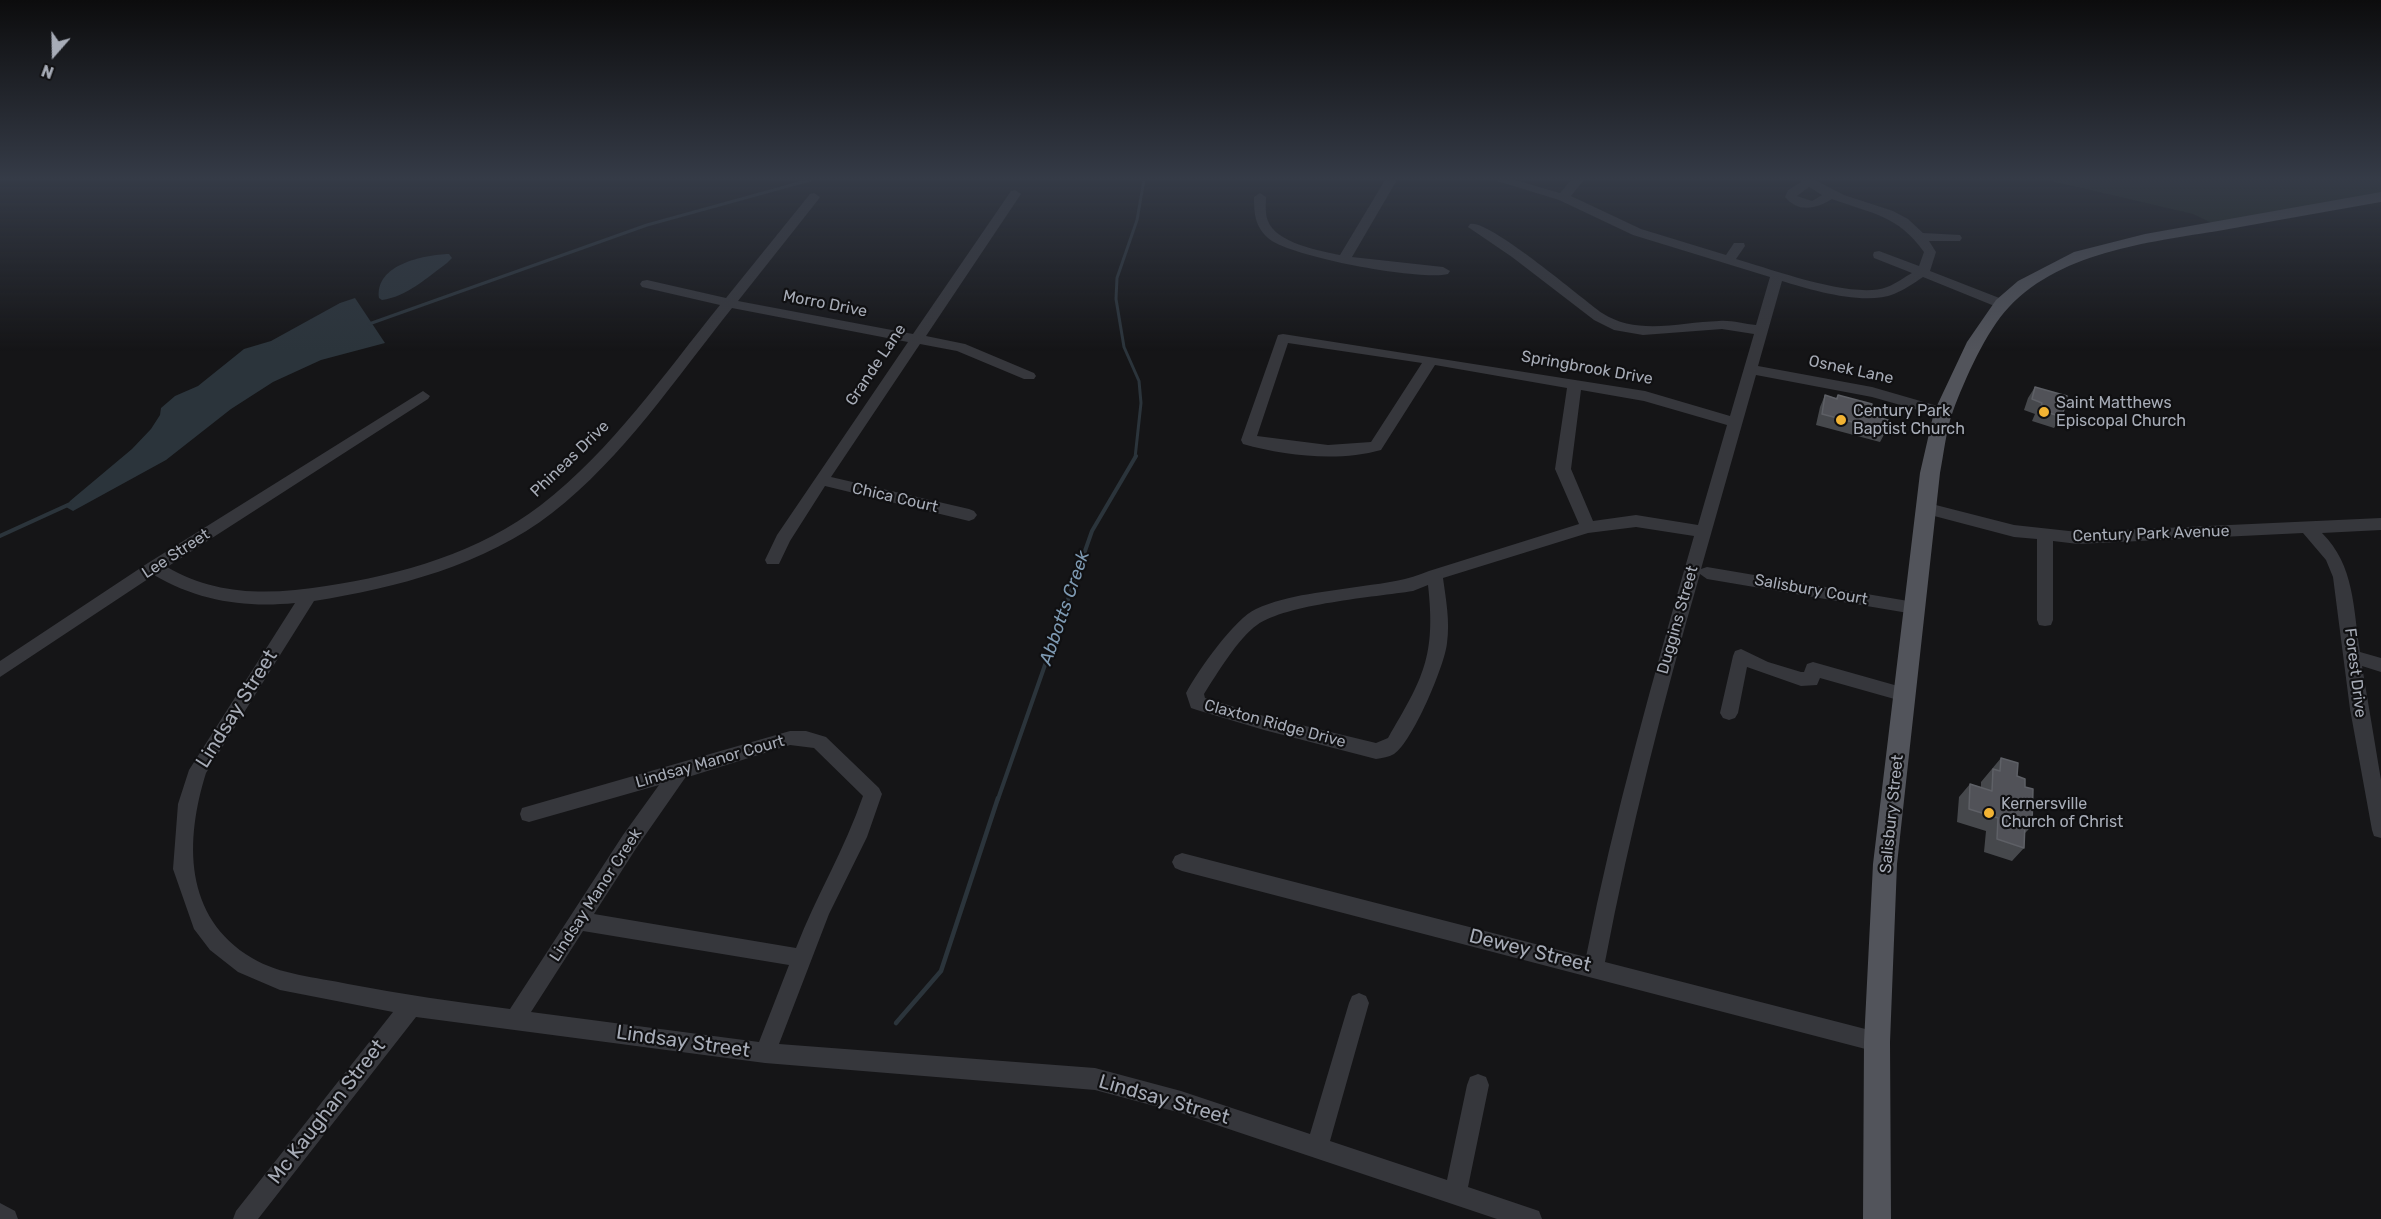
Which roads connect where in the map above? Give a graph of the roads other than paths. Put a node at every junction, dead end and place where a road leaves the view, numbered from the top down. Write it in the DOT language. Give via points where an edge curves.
graph roads {
  1 [pos="782,237"];
  2 [pos="986,237"];
  3 [pos="1274,237"];
  4 [pos="1357,237"];
  5 [pos="1489,237"];
  6 [pos="1652,237"];
  7 [pos="1922,237"];
  8 [pos="2157,237"];
  9 [pos="1956,238"];
  10 [pos="1739,246"];
  11 [pos="1879,255"];
  12 [pos="1344,259"];
  13 [pos="1728,261"];
  14 [pos="1443,271"];
  15 [pos="1923,272"];
  16 [pos="1777,276"];
  17 [pos="647,284"];
  18 [pos="729,303"];
  19 [pos="2002,304"];
  20 [pos="1760,330"];
  21 [pos="916,338"];
  22 [pos="1431,360"];
  23 [pos="1750,369"];
  24 [pos="1029,376"];
  25 [pos="1575,385"];
  26 [pos="423,396"];
  27 [pos="1943,412"];
  28 [pos="1734,422"];
  29 [pos="821,480"];
  30 [pos="1924,508"];
  31 [pos="969,515"];
  32 [pos="2381,524"];
  33 [pos="1588,527"];
  34 [pos="2306,527"];
  35 [pos="1703,532"];
  36 [pos="2045,536"];
  37 [pos="773,560"];
  38 [pos="154,567"];
  39 [pos="1707,573"];
  40 [pos="1435,575"];
  41 [pos="308,596"];
  42 [pos="1914,608"];
  43 [pos="2045,620"];
  44 [pos="2353,657"];
  45 [pos="2381,665"];
  46 [pos="0,670"];
  47 [pos="1905,694"];
  48 [pos="1729,713"];
  49 [pos="679,772"];
  50 [pos="529,814"];
  51 [pos="2381,830"];
  52 [pos="1182,862"];
  53 [pos="579,921"];
  54 [pos="802,958"];
  55 [pos="1594,968"];
  56 [pos="1359,1002"];
  57 [pos="411,1006"];
  58 [pos="515,1019"];
  59 [pos="1877,1042"];
  60 [pos="765,1053"];
  61 [pos="1478,1085"];
  62 [pos="1317,1148"];
  63 [pos="1455,1193"];
  64 [pos="0,1214"];
  65 [pos="7,1219"];
  66 [pos="244,1219"];
  67 [pos="1531,1219"];
  68 [pos="1877,1219"];
  1 -- 18 [label="street, Phineas Drive"];
  2 -- 21 [label="street, Grande Lane"];
  3 -- 12 [label="street" via="1297,249"];
  4 -- 12 [label="street"];
  5 -- 20 [label="street" via="1599,317 1619,327 1643,331 1722,325"];
  6 -- 13 [label="street"];
  7 -- 9 [label="street"];
  7 -- 15 [label="street" via="1930,252"];
  8 -- 19 [label="main road, Salisbury Street" via="2080,256 2050,269"];
  10 -- 13 [label="street"];
  11 -- 15 [label="street"];
  12 -- 14 [label="street"];
  13 -- 16 [label="street"];
  15 -- 16 [label="street" via="1890,291 1876,293 1834,291"];
  15 -- 19 [label="street"];
  16 -- 20 [label="street, Duggins Street"];
  17 -- 18 [label="street, Morro Drive"];
  18 -- 21 [label="street, Morro Drive"];
  18 -- 41 [label="street, Phineas Drive" via="611,447 540,514 502,537 448,561 385,581"];
  19 -- 27 [label="main road, Salisbury Street" via="1976,342"];
  20 -- 23 [label="street, Duggins Street"];
  21 -- 24 [label="street, Morro Drive" via="960,347"];
  21 -- 29 [label="street, Grande Lane"];
  22 -- 22 [label="street, Springbrook Drive" via="1283,338 1248,440 1306,449 1377,446"];
  22 -- 25 [label="street, Springbrook Drive"];
  23 -- 27 [label="street, Osnek Lane" via="1872,392"];
  23 -- 28 [label="street, Duggins Street"];
  25 -- 28 [label="street, Springbrook Drive" via="1653,398"];
  25 -- 33 [label="street" via="1563,469"];
  26 -- 38 [label="street, Lee Street"];
  27 -- 30 [label="main road, Salisbury Street"];
  28 -- 35 [label="street, Duggins Street"];
  29 -- 31 [label="street, Chica Court"];
  29 -- 37 [label="street, Grande Lane"];
  30 -- 36 [label="street, Century Park Avenue"];
  30 -- 42 [label="main road, Salisbury Street"];
  32 -- 34 [label="street, Century Park Avenue"];
  33 -- 35 [label="street, Claxton Ridge Drive" via="1636,521"];
  33 -- 40 [label="street, Claxton Ridge Drive"];
  34 -- 36 [label="street, Century Park Avenue" via="2113,538"];
  34 -- 44 [label="street, Forest Drive" via="2338,564"];
  35 -- 55 [label="street, Duggins Street" via="1656,698"];
  36 -- 43 [label="street"];
  38 -- 41 [label="street, Phineas Drive" via="203,591 243,597"];
  38 -- 46 [label="street, Lee Street"];
  39 -- 42 [label="street, Salisbury Court"];
  40 -- 40 [label="street, Claxton Ridge Drive" via="1413,585 1299,602 1260,614 1248,622 1211,668 1195,693 1197,703 1376,751 1387,749 1423,690 1439,647"];
  41 -- 57 [label="street, Lindsay Street" via="198,770 187,804 183,869 201,923 217,944 245,965 280,980"];
  42 -- 47 [label="main road, Salisbury Street"];
  44 -- 45 [label="street"];
  44 -- 51 [label="street, Forest Drive"];
  47 -- 48 [label="street" via="1813,669 1811,680 1801,679 1741,656"];
  47 -- 59 [label="main road, Salisbury Street" via="1885,864"];
  49 -- 50 [label="street, Lindsay Manor Court"];
  49 -- 53 [label="street, Lindsay Manor Creek"];
  49 -- 54 [label="street, Lindsay Manor Court" via="790,738 806,738 820,742 873,794 858,837 820,911"];
  52 -- 55 [label="street, Dewey Street"];
  53 -- 54 [label="street"];
  53 -- 58 [label="street, Lindsay Manor Creek"];
  54 -- 60 [label="street"];
  55 -- 59 [label="street, Dewey Street"];
  56 -- 62 [label="street"];
  57 -- 58 [label="street, Lindsay Street"];
  57 -- 66 [label="street, Mc Kaughan Street"];
  58 -- 60 [label="street, Lindsay Street"];
  59 -- 68 [label="main road, Salisbury Street"];
  60 -- 62 [label="street, Lindsay Street" via="1095,1079 1181,1102"];
  61 -- 63 [label="street"];
  62 -- 63 [label="street, Lindsay Street"];
  63 -- 67 [label="street, Lindsay Street"];
  64 -- 65 [label="street"];
}
